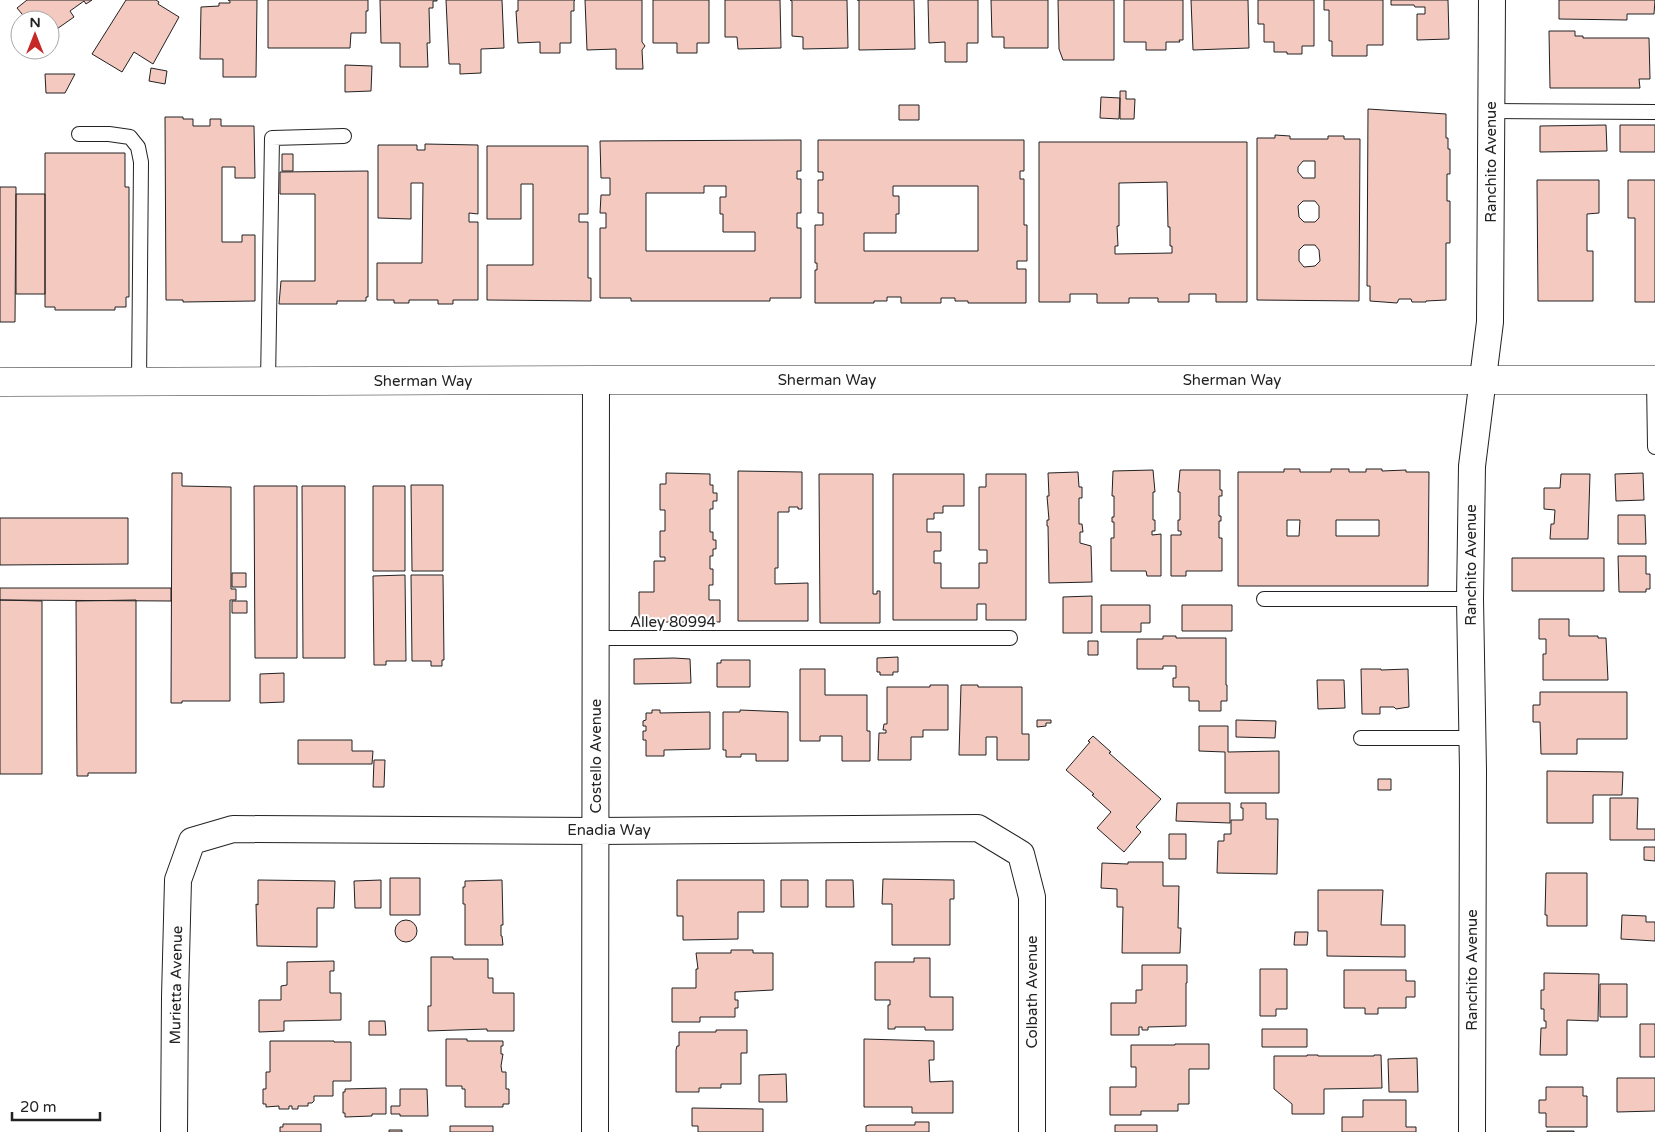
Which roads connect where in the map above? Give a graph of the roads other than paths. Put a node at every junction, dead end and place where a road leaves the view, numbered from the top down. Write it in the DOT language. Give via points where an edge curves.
graph roads {
  1 [pos="1492,0"];
  2 [pos="1492,111"];
  3 [pos="1655,112"];
  4 [pos="79,134"];
  5 [pos="344,136"];
  6 [pos="596,380"];
  7 [pos="1654,380"];
  8 [pos="1483,381"];
  9 [pos="0,382"];
  10 [pos="268,382"];
  11 [pos="139,383"];
  12 [pos="1655,447"];
  13 [pos="1264,599"];
  14 [pos="1470,599"];
  15 [pos="596,638"];
  16 [pos="1010,638"];
  17 [pos="1361,738"];
  18 [pos="1472,738"];
  19 [pos="596,831"];
  20 [pos="192,841"];
  21 [pos="1021,854"];
  22 [pos="174,1132"];
  23 [pos="595,1132"];
  24 [pos="1032,1132"];
  25 [pos="1472,1132"];
  1 -- 2 [label="street, Ranchito Avenue"];
  2 -- 3 [label="lane"];
  2 -- 8 [label="street, Ranchito Avenue" via="1490,322"];
  4 -- 11 [label="lane" via="130,137 138,147 141,162"];
  5 -- 10 [label="lane" via="272,138"];
  6 -- 8 [label="main road, Sherman Way"];
  6 -- 10 [label="main road, Sherman Way"];
  6 -- 15 [label="street, Costello Avenue"];
  7 -- 8 [label="main road, Sherman Way"];
  7 -- 12 [label="lane"];
  8 -- 14 [label="street, Ranchito Avenue" via="1472,466"];
  9 -- 11 [label="main road, Sherman Way"];
  10 -- 11 [label="main road, Sherman Way"];
  13 -- 14 [label="lane"];
  14 -- 18 [label="street, Ranchito Avenue"];
  15 -- 16 [label="lane, Alley 80994"];
  15 -- 19 [label="street, Costello Avenue"];
  17 -- 18 [label="lane"];
  18 -- 25 [label="street, Ranchito Avenue"];
  19 -- 20 [label="street, Enadia Way" via="233,829"];
  19 -- 21 [label="street, Enadia Way" via="978,828"];
  19 -- 23 [label="street, Costello Avenue"];
  20 -- 22 [label="street, Murietta Avenue" via="178,880"];
  21 -- 24 [label="street, Colbath Avenue" via="1032,897"];
}
